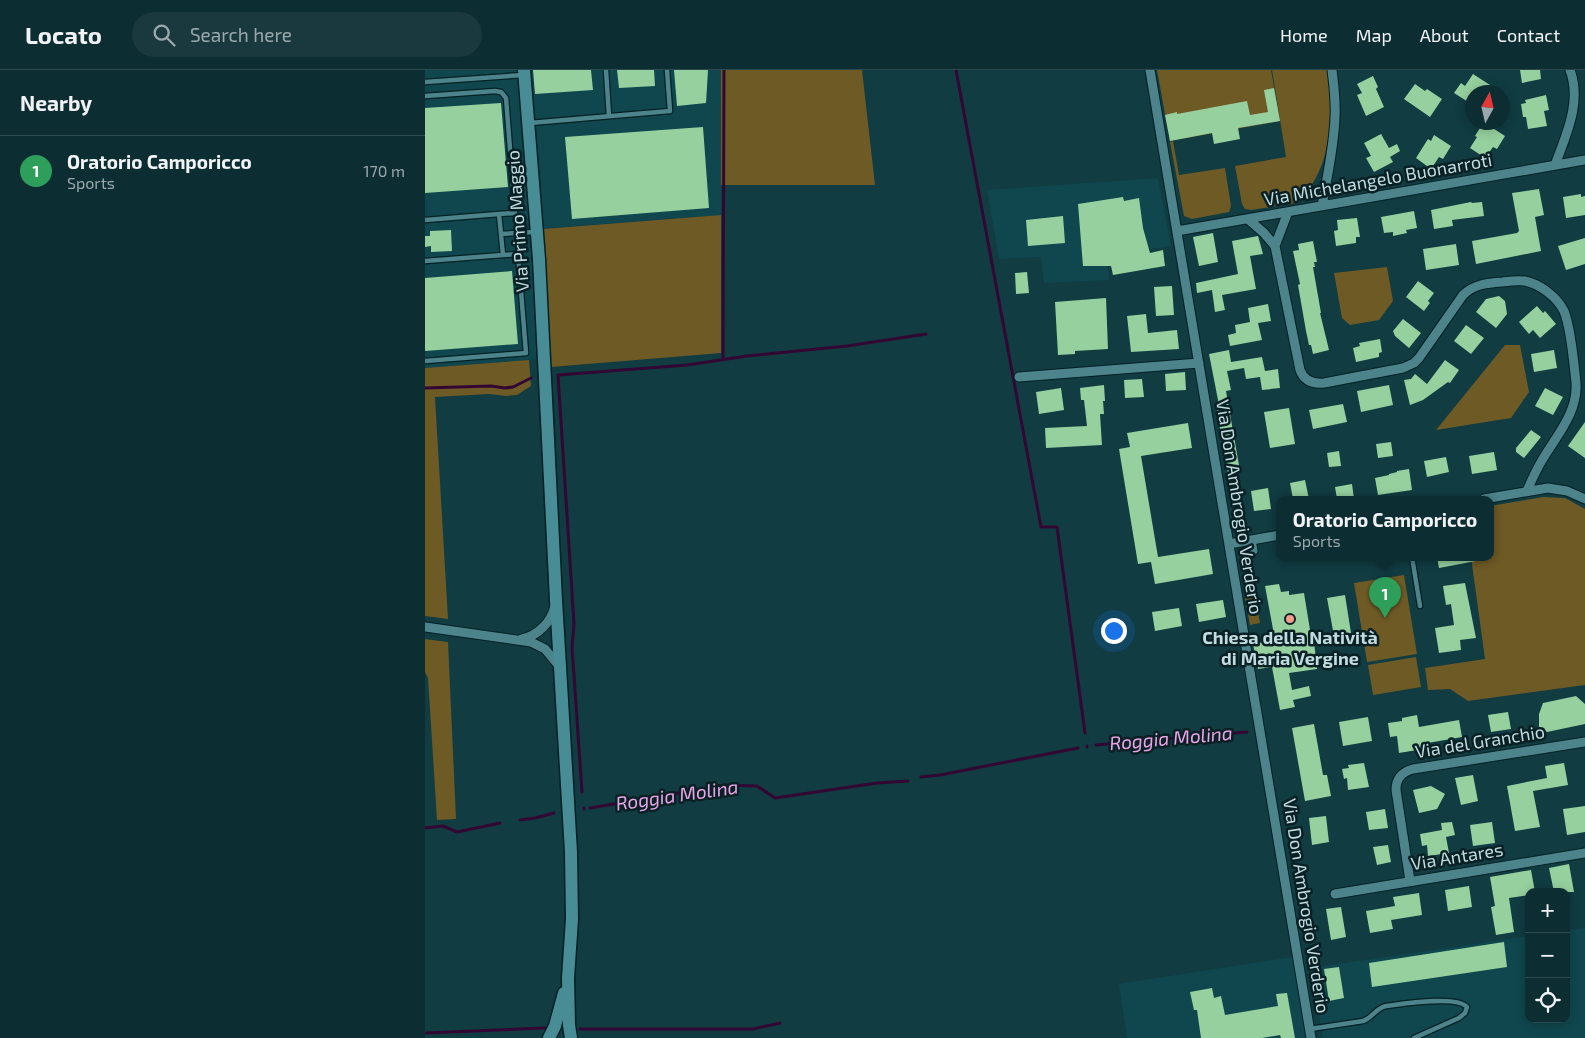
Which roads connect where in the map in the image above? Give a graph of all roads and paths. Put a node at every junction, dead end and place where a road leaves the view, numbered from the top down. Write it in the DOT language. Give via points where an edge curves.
graph roads {
  1 [pos="606,70"];
  2 [pos="667,70"];
  3 [pos="1150,70"];
  4 [pos="1332,70"];
  5 [pos="1570,70"];
  6 [pos="524,73"];
  7 [pos="425,82"];
  8 [pos="425,96"];
  9 [pos="609,116"];
  10 [pos="528,123"];
  11 [pos="1585,160"];
  12 [pos="1555,165"];
  13 [pos="1321,206"];
  14 [pos="1288,212"];
  15 [pos="499,214"];
  16 [pos="1248,219"];
  17 [pos="425,220"];
  18 [pos="1177,231"];
  19 [pos="537,232"];
  20 [pos="501,234"];
  21 [pos="1275,246"];
  22 [pos="503,255"];
  23 [pos="425,261"];
  24 [pos="425,361"];
  25 [pos="1199,363"];
  26 [pos="1019,377"];
  27 [pos="1527,491"];
  28 [pos="1494,497"];
  29 [pos="1585,499"];
  30 [pos="1276,536"];
  31 [pos="1252,540"];
  32 [pos="1229,544"];
  33 [pos="1254,551"];
  34 [pos="1413,561"];
  35 [pos="556,600"];
  36 [pos="1420,606"];
  37 [pos="428,627"];
  38 [pos="519,640"];
  39 [pos="559,666"];
  40 [pos="1585,742"];
  41 [pos="1585,853"];
  42 [pos="1410,881"];
  43 [pos="1335,894"];
  44 [pos="568,978"];
  45 [pos="1310,1033"];
  46 [pos="549,1038"];
  47 [pos="571,1038"];
  48 [pos="1414,1038"];
  1 -- 9 [label="lane"];
  2 -- 9 [label="lane" via="670,111"];
  3 -- 18 [label="street, Via Don Ambrogio Verderio"];
  4 -- 13 [label="street" via="1335,126"];
  5 -- 12 [label="street" via="1575,90 1574,104"];
  6 -- 7 [label="lane"];
  6 -- 10 [label="main road, Via Primo Maggio"];
  8 -- 15 [label="lane" via="495,91 505,96 515,213"];
  9 -- 10 [label="lane"];
  10 -- 19 [label="main road, Via Primo Maggio"];
  11 -- 12 [label="street, Via Michelangelo Buonarroti"];
  12 -- 13 [label="street, Via Michelangelo Buonarroti"];
  13 -- 14 [label="street, Via Michelangelo Buonarroti"];
  14 -- 16 [label="street, Via Michelangelo Buonarroti"];
  14 -- 21 [label="street"];
  15 -- 17 [label="lane"];
  15 -- 20 [label="lane"];
  16 -- 18 [label="street, Via Michelangelo Buonarroti"];
  16 -- 21 [label="street"];
  18 -- 25 [label="street, Via Don Ambrogio Verderio"];
  19 -- 20 [label="lane"];
  19 -- 35 [label="main road, Via Primo Maggio"];
  20 -- 22 [label="lane"];
  21 -- 27 [label="street" via="1301,373 1308,380 1319,383 1403,368 1414,363 1463,295 1479,285 1523,281 1537,285 1553,298 1567,320 1576,394 1570,415"];
  22 -- 23 [label="lane"];
  22 -- 24 [label="lane" via="518,254 526,353"];
  25 -- 26 [label="street"];
  25 -- 32 [label="street, Via Don Ambrogio Verderio"];
  27 -- 28 [label="street"];
  27 -- 29 [label="street" via="1555,488"];
  30 -- 31 [label="street"];
  31 -- 32 [label="street"];
  31 -- 33 [label="street"];
  32 -- 45 [label="street, Via Don Ambrogio Verderio"];
  34 -- 36 [label="lane"];
  35 -- 38 [label="street" via="543,628"];
  35 -- 39 [label="main road, Via Primo Maggio"];
  37 -- 38 [label="street"];
  38 -- 39 [label="street" via="545,649"];
  39 -- 44 [label="main road, Via Primo Maggio" via="572,877"];
  40 -- 42 [label="street, Via del Granchio" via="1402,773 1396,790"];
  41 -- 42 [label="street, Via Antares"];
  42 -- 43 [label="street, Via Antares"];
  44 -- 46 [label="main road"];
  44 -- 47 [label="main road"];
  45 -- 48 [label="lane" via="1363,1021 1386,1006 1441,1001 1462,1002 1467,1007 1459,1018"];
}
